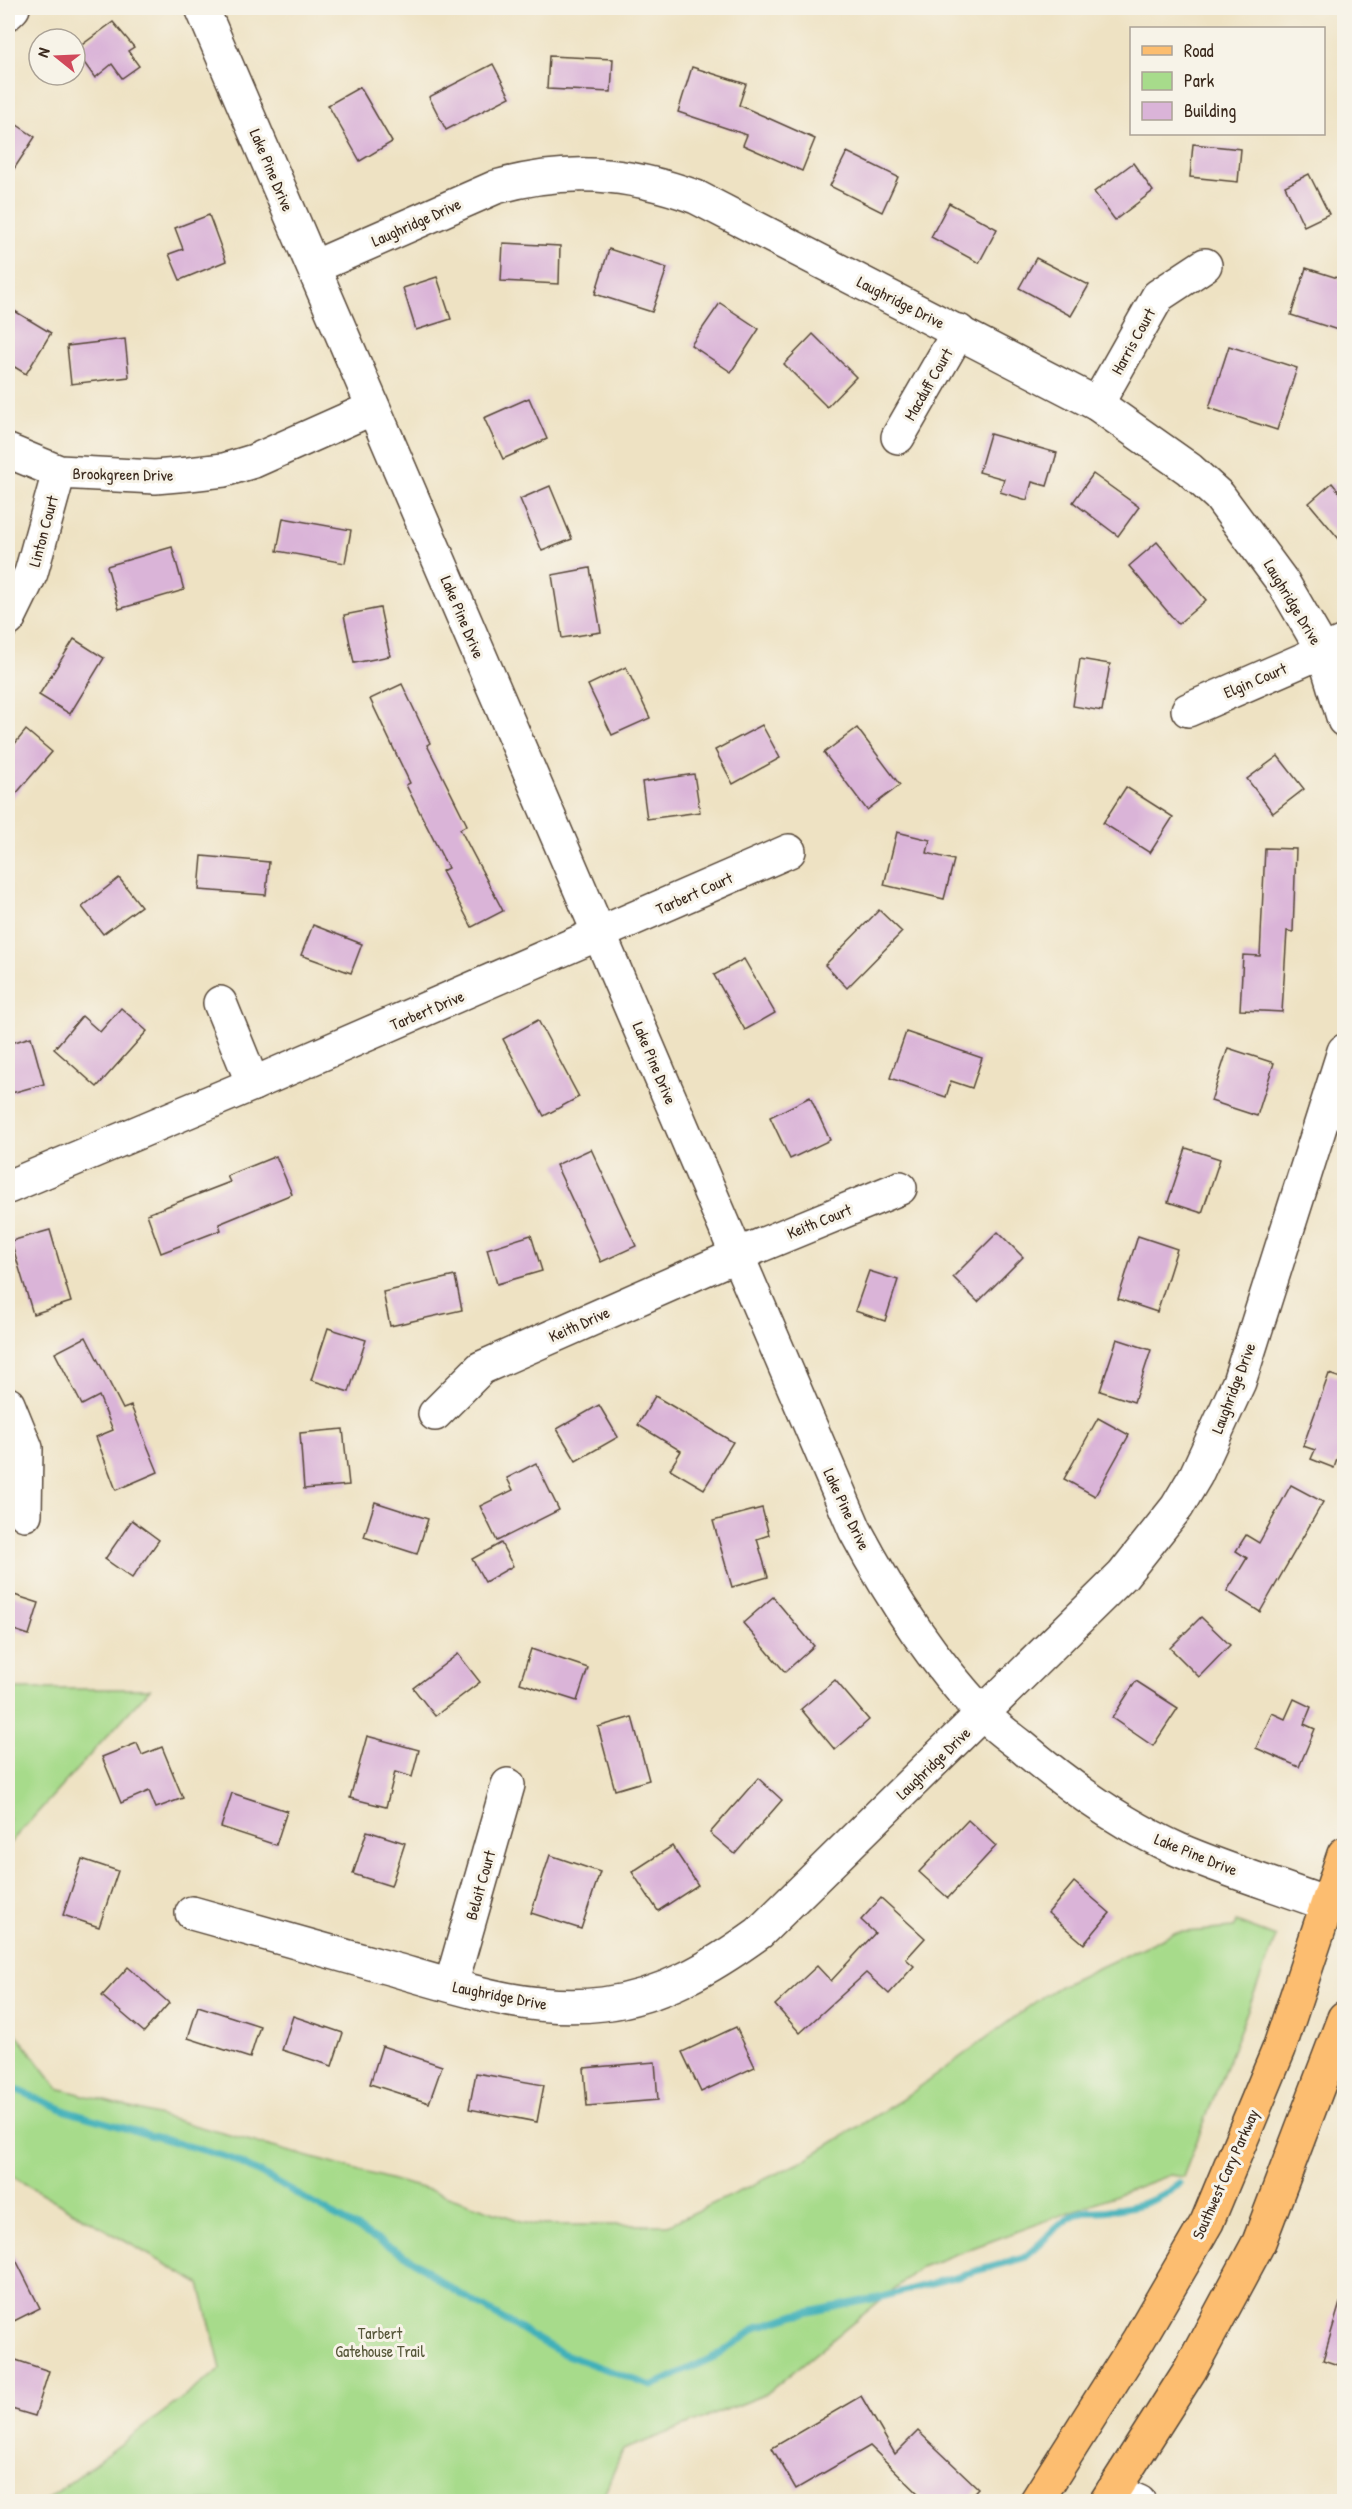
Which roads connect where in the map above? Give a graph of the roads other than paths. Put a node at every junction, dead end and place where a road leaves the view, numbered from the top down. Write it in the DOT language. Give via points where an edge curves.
graph roads {
  1 [pos="13,8"];
  2 [pos="201,8"];
  3 [pos="8,13"];
  4 [pos="1205,265"];
  5 [pos="314,267"];
  6 [pos="959,332"];
  7 [pos="1097,404"];
  8 [pos="373,408"];
  9 [pos="898,437"];
  10 [pos="8,451"];
  11 [pos="59,472"];
  12 [pos="8,620"];
  13 [pos="1334,646"];
  14 [pos="1188,710"];
  15 [pos="1344,720"];
  16 [pos="789,850"];
  17 [pos="600,934"];
  18 [pos="220,1003"];
  19 [pos="1344,1051"];
  20 [pos="253,1084"];
  21 [pos="8,1187"];
  22 [pos="900,1188"];
  23 [pos="737,1255"];
  24 [pos="8,1404"];
  25 [pos="435,1414"];
  26 [pos="25,1514"];
  27 [pos="983,1714"];
  28 [pos="508,1785"];
  29 [pos="1344,1854"];
  30 [pos="1337,1908"];
  31 [pos="192,1913"];
  32 [pos="451,1985"];
  33 [pos="1344,2018"];
  34 [pos="1119,2498"];
  35 [pos="1036,2502"];
  1 -- 3 [label="street"];
  2 -- 5 [label="street, Lake Pine Drive"];
  4 -- 7 [label="street, Harris Court" via="1158,296"];
  5 -- 6 [label="street, Laughridge Drive" via="496,187 526,179 580,174 629,177 696,197"];
  5 -- 8 [label="street, Lake Pine Drive"];
  6 -- 7 [label="street, Laughridge Drive"];
  6 -- 9 [label="street, Macduff Court"];
  7 -- 13 [label="street, Laughridge Drive" via="1189,469 1219,496"];
  8 -- 11 [label="street, Brookgreen Drive" via="254,462 224,470 155,477"];
  8 -- 17 [label="street, Lake Pine Drive"];
  10 -- 11 [label="street, Brookgreen Drive"];
  11 -- 12 [label="street, Linton Court" via="31,573"];
  13 -- 14 [label="street, Elgin Court"];
  13 -- 15 [label="street, Laughridge Drive"];
  16 -- 17 [label="street, Tarbert Court"];
  17 -- 20 [label="street, Tarbert Drive"];
  17 -- 23 [label="street, Lake Pine Drive"];
  18 -- 20 [label="street"];
  19 -- 27 [label="street, Laughridge Drive" via="1239,1382 1196,1475 1160,1530 1123,1575"];
  20 -- 21 [label="street, Tarbert Drive"];
  22 -- 23 [label="street, Keith Court"];
  23 -- 25 [label="street, Keith Drive" via="481,1368"];
  23 -- 27 [label="street, Lake Pine Drive" via="874,1567 925,1645"];
  24 -- 26 [label="street" via="26,1448"];
  27 -- 30 [label="street, Lake Pine Drive" via="1064,1781 1147,1834"];
  27 -- 32 [label="street, Laughridge Drive" via="759,1933 718,1963 683,1981 605,2004 568,2007 531,2005"];
  28 -- 32 [label="street, Beloit Court"];
  29 -- 30 [label="main road, Southwest Cary Parkway"];
  30 -- 35 [label="main road, Southwest Cary Parkway" via="1207,2222"];
  31 -- 32 [label="street, Laughridge Drive"];
  33 -- 34 [label="main road" via="1259,2242"];
}
